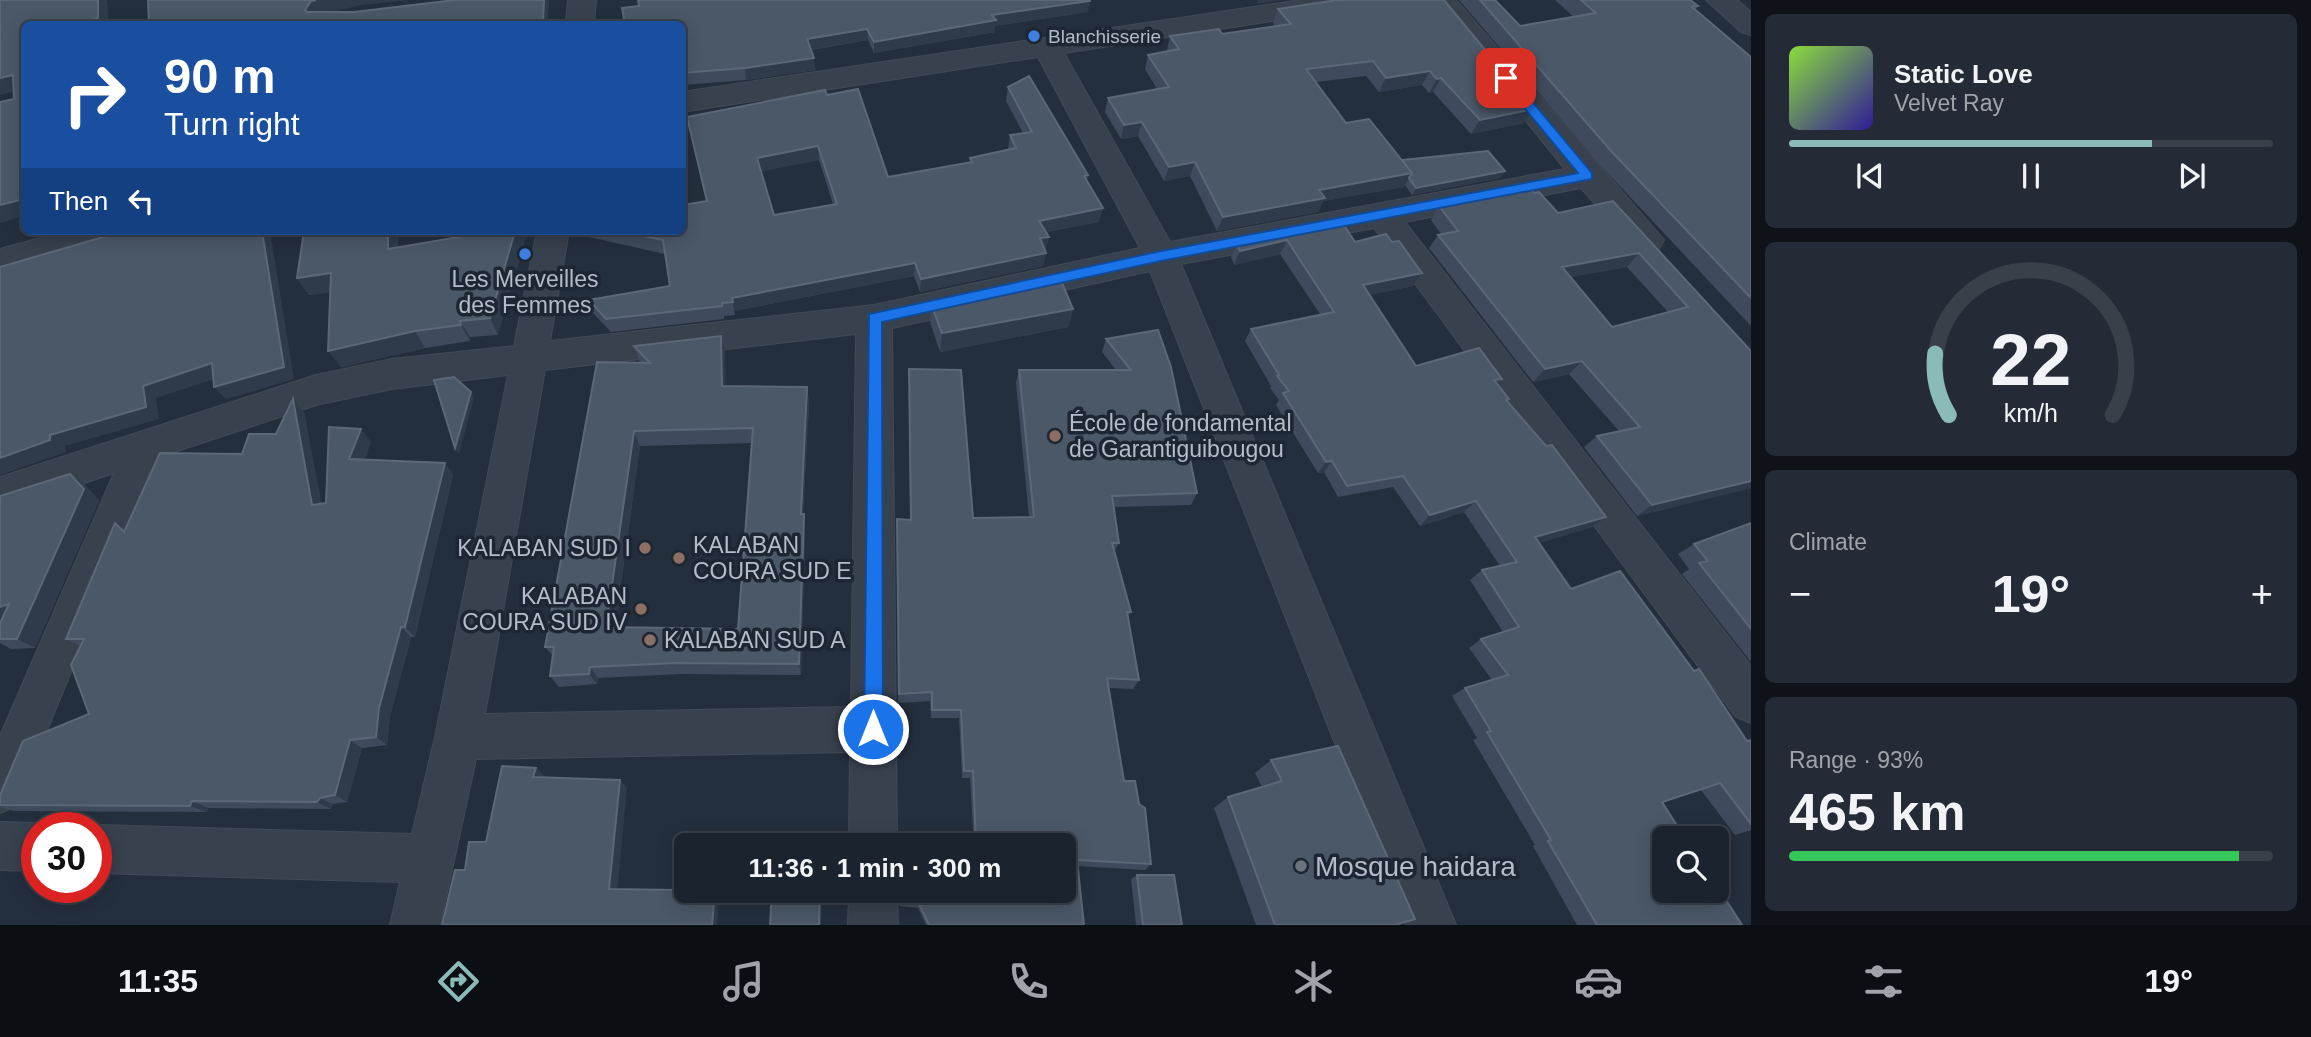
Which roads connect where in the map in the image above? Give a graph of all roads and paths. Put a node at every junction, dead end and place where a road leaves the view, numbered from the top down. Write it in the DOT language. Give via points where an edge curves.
graph roads {
  1 [pos="582,0"];
  2 [pos="1356,0"];
  3 [pos="1441,0"];
  4 [pos="1720,0"];
  5 [pos="580,21"];
  6 [pos="1751,26"];
  7 [pos="1047,47"];
  8 [pos="686,101"];
  9 [pos="1588,176"];
  10 [pos="1382,215"];
  11 [pos="94,235"];
  12 [pos="552,235"];
  13 [pos="1161,256"];
  14 [pos="0,261"];
  15 [pos="1669,264"];
  16 [pos="874,318"];
  17 [pos="530,356"];
  18 [pos="145,446"];
  19 [pos="0,494"];
  20 [pos="1751,701"];
  21 [pos="873,729"];
  22 [pos="12,736"];
  23 [pos="458,737"];
  24 [pos="0,790"];
  25 [pos="873,833"];
  26 [pos="0,846"];
  27 [pos="21,847"];
  28 [pos="112,849"];
  29 [pos="430,859"];
  30 [pos="873,903"];
  31 [pos="415,925"];
  32 [pos="873,925"];
  33 [pos="1431,925"];
  1 -- 5 [label="street"];
  2 -- 7 [label="street"];
  3 -- 9 [label="street"];
  4 -- 6 [label="street"];
  7 -- 8 [label="street"];
  7 -- 13 [label="street"];
  9 -- 10 [label="street"];
  9 -- 15 [label="street"];
  10 -- 13 [label="street"];
  10 -- 20 [label="street"];
  11 -- 14 [label="street"];
  12 -- 17 [label="street"];
  13 -- 16 [label="street"];
  13 -- 33 [label="street"];
  16 -- 17 [label="street"];
  16 -- 21 [label="street"];
  17 -- 18 [label="street" via="392,374 316,390"];
  17 -- 23 [label="street"];
  18 -- 19 [label="street"];
  18 -- 22 [label="street"];
  21 -- 23 [label="street"];
  21 -- 25 [label="street"];
  22 -- 24 [label="street"];
  23 -- 29 [label="street"];
  26 -- 27 [label="street"];
  28 -- 29 [label="street"];
  29 -- 31 [label="street"];
  30 -- 32 [label="street"];
}
